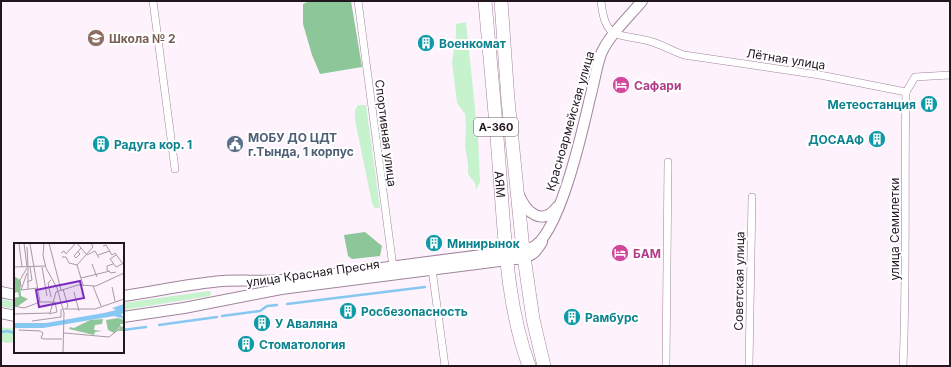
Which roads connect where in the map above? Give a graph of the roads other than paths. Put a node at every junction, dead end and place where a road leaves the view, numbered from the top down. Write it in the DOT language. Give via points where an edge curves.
graph roads {
  1 [pos="153,1"];
  2 [pos="358,1"];
  3 [pos="485,1"];
  4 [pos="501,1"];
  5 [pos="601,1"];
  6 [pos="642,1"];
  7 [pos="614,33"];
  8 [pos="950,75"];
  9 [pos="906,92"];
  10 [pos="668,162"];
  11 [pos="174,169"];
  12 [pos="517,192"];
  13 [pos="752,197"];
  14 [pos="562,200"];
  15 [pos="523,254"];
  16 [pos="506,256"];
  17 [pos="393,267"];
  18 [pos="432,270"];
  19 [pos="1,292"];
  20 [pos="14,295"];
  21 [pos="124,296"];
  22 [pos="1,313"];
  23 [pos="14,316"];
  24 [pos="124,317"];
  25 [pos="445,366"];
  26 [pos="528,366"];
  27 [pos="544,366"];
  28 [pos="666,366"];
  29 [pos="749,366"];
  30 [pos="903,366"];
  1 -- 11 [label="street"];
  2 -- 17 [label="street, Спортивная улица"];
  3 -- 16 [label="highway, АЯМ / А-360"];
  4 -- 12 [label="highway, АЯМ / А-360"];
  5 -- 7 [label="street" via="605,22"];
  6 -- 7 [label="street, Красноармейская улица"];
  7 -- 9 [label="street, Лётная улица" via="654,42 684,55 820,75"];
  7 -- 14 [label="street, Красноармейская улица" via="598,64 572,171"];
  8 -- 9 [label="street" via="915,77"];
  9 -- 30 [label="street, улица Семилетки"];
  10 -- 28 [label="street"];
  12 -- 14 [label="street" via="530,212 538,216 549,214"];
  12 -- 15 [label="highway, АЯМ / А-360"];
  13 -- 29 [label="street, Советская улица"];
  14 -- 15 [label="street, Красноармейская улица" via="544,236"];
  15 -- 16 [label="street"];
  15 -- 27 [label="highway, АЯМ / А-360" via="533,319"];
  16 -- 17 [label="street, улица Красная Пресня"];
  16 -- 18 [label="street, улица Красная Пресня"];
  16 -- 26 [label="highway, АЯМ / А-360" via="516,320"];
  17 -- 21 [label="street, улица Красная Пресня" via="280,280 213,282"];
  18 -- 24 [label="street, улица Красная Пресня" via="281,289"];
  18 -- 25 [label="street"];
  19 -- 20 [label="street"];
  22 -- 23 [label="street"];
}
